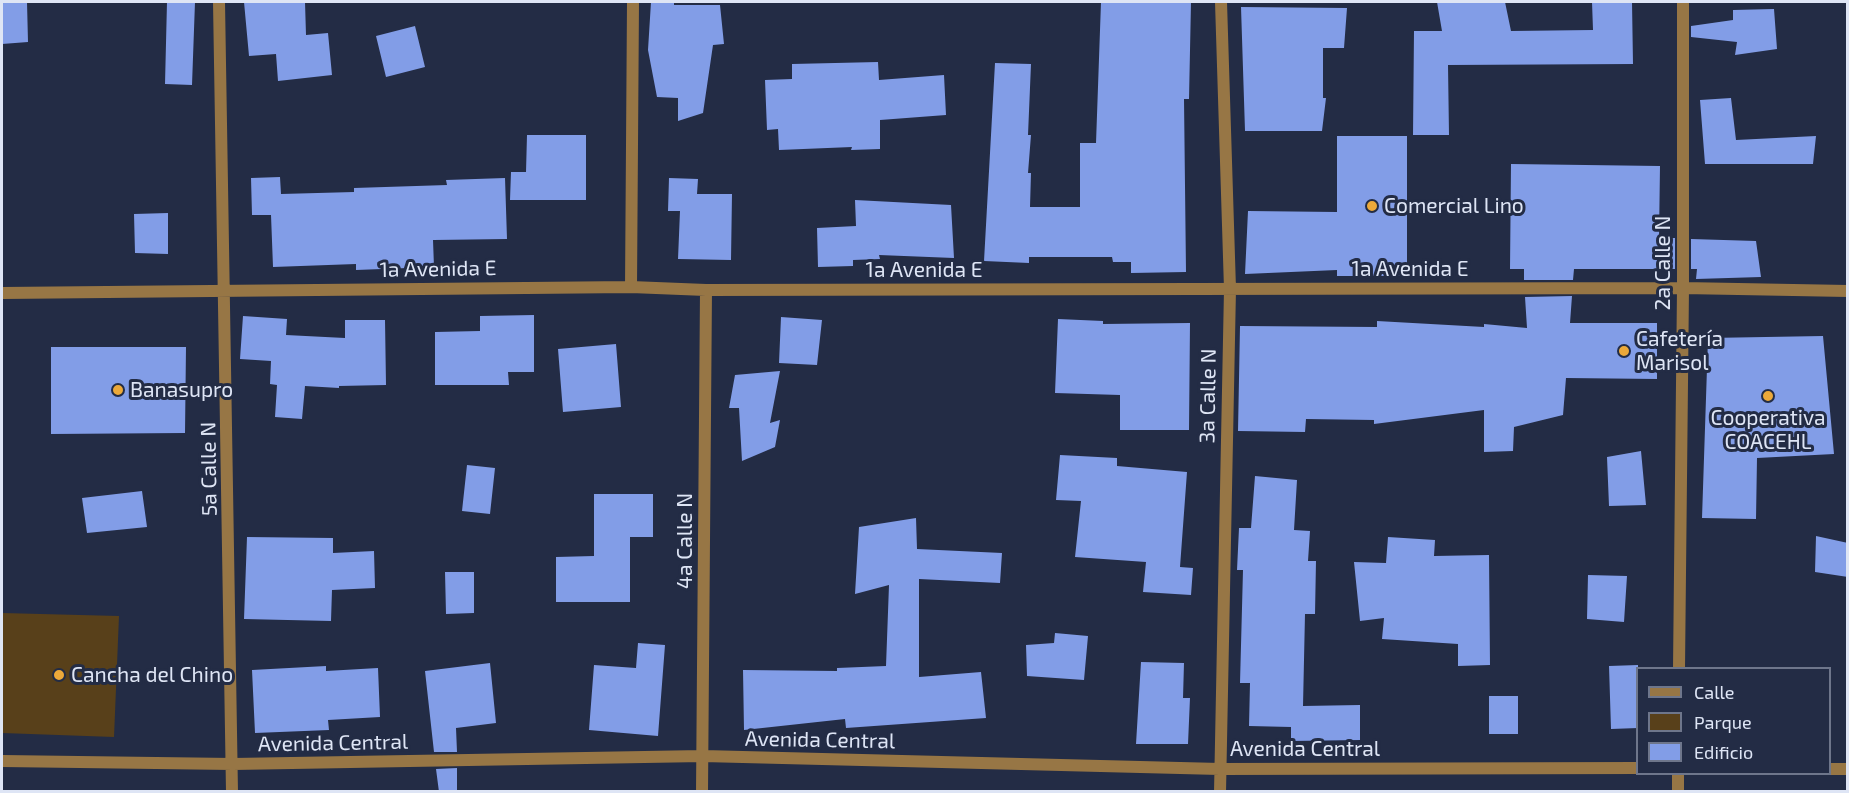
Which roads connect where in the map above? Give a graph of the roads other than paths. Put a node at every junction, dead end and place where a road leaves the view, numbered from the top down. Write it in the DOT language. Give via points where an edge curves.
graph roads {
  1 [pos="219,2"];
  2 [pos="633,2"];
  3 [pos="1221,2"];
  4 [pos="1683,2"];
  5 [pos="631,287"];
  6 [pos="1683,288"];
  7 [pos="1230,289"];
  8 [pos="706,290"];
  9 [pos="225,291"];
  10 [pos="1848,291"];
  11 [pos="2,293"];
  12 [pos="1679,667"];
  13 [pos="703,756"];
  14 [pos="2,761"];
  15 [pos="233,764"];
  16 [pos="1636,768"];
  17 [pos="1220,769"];
  18 [pos="1831,769"];
  19 [pos="1848,769"];
  20 [pos="1678,775"];
  21 [pos="232,792"];
  22 [pos="702,792"];
  23 [pos="1220,792"];
  24 [pos="1678,792"];
  1 -- 9 [label="street, 5a Calle N"];
  2 -- 5 [label="street"];
  3 -- 7 [label="street, 3a Calle N"];
  4 -- 6 [label="street, 2a Calle N"];
  5 -- 8 [label="street, 1a Avenida E"];
  5 -- 9 [label="street, 1a Avenida E"];
  6 -- 7 [label="street, 1a Avenida E"];
  6 -- 10 [label="street, 1a Avenida E"];
  6 -- 12 [label="street, 2a Calle N"];
  7 -- 8 [label="street, 1a Avenida E"];
  7 -- 17 [label="street, 3a Calle N"];
  8 -- 13 [label="street, 4a Calle N"];
  9 -- 11 [label="street, 1a Avenida E"];
  9 -- 15 [label="street, 5a Calle N"];
  13 -- 15 [label="street, Avenida Central"];
  13 -- 17 [label="street, Avenida Central"];
  13 -- 22 [label="street, 4a Calle N"];
  14 -- 15 [label="street, Avenida Central"];
  15 -- 21 [label="street, 5a Calle N"];
  16 -- 17 [label="street, Avenida Central"];
  17 -- 23 [label="street, 3a Calle N"];
  18 -- 19 [label="street"];
  20 -- 24 [label="street"];
}
